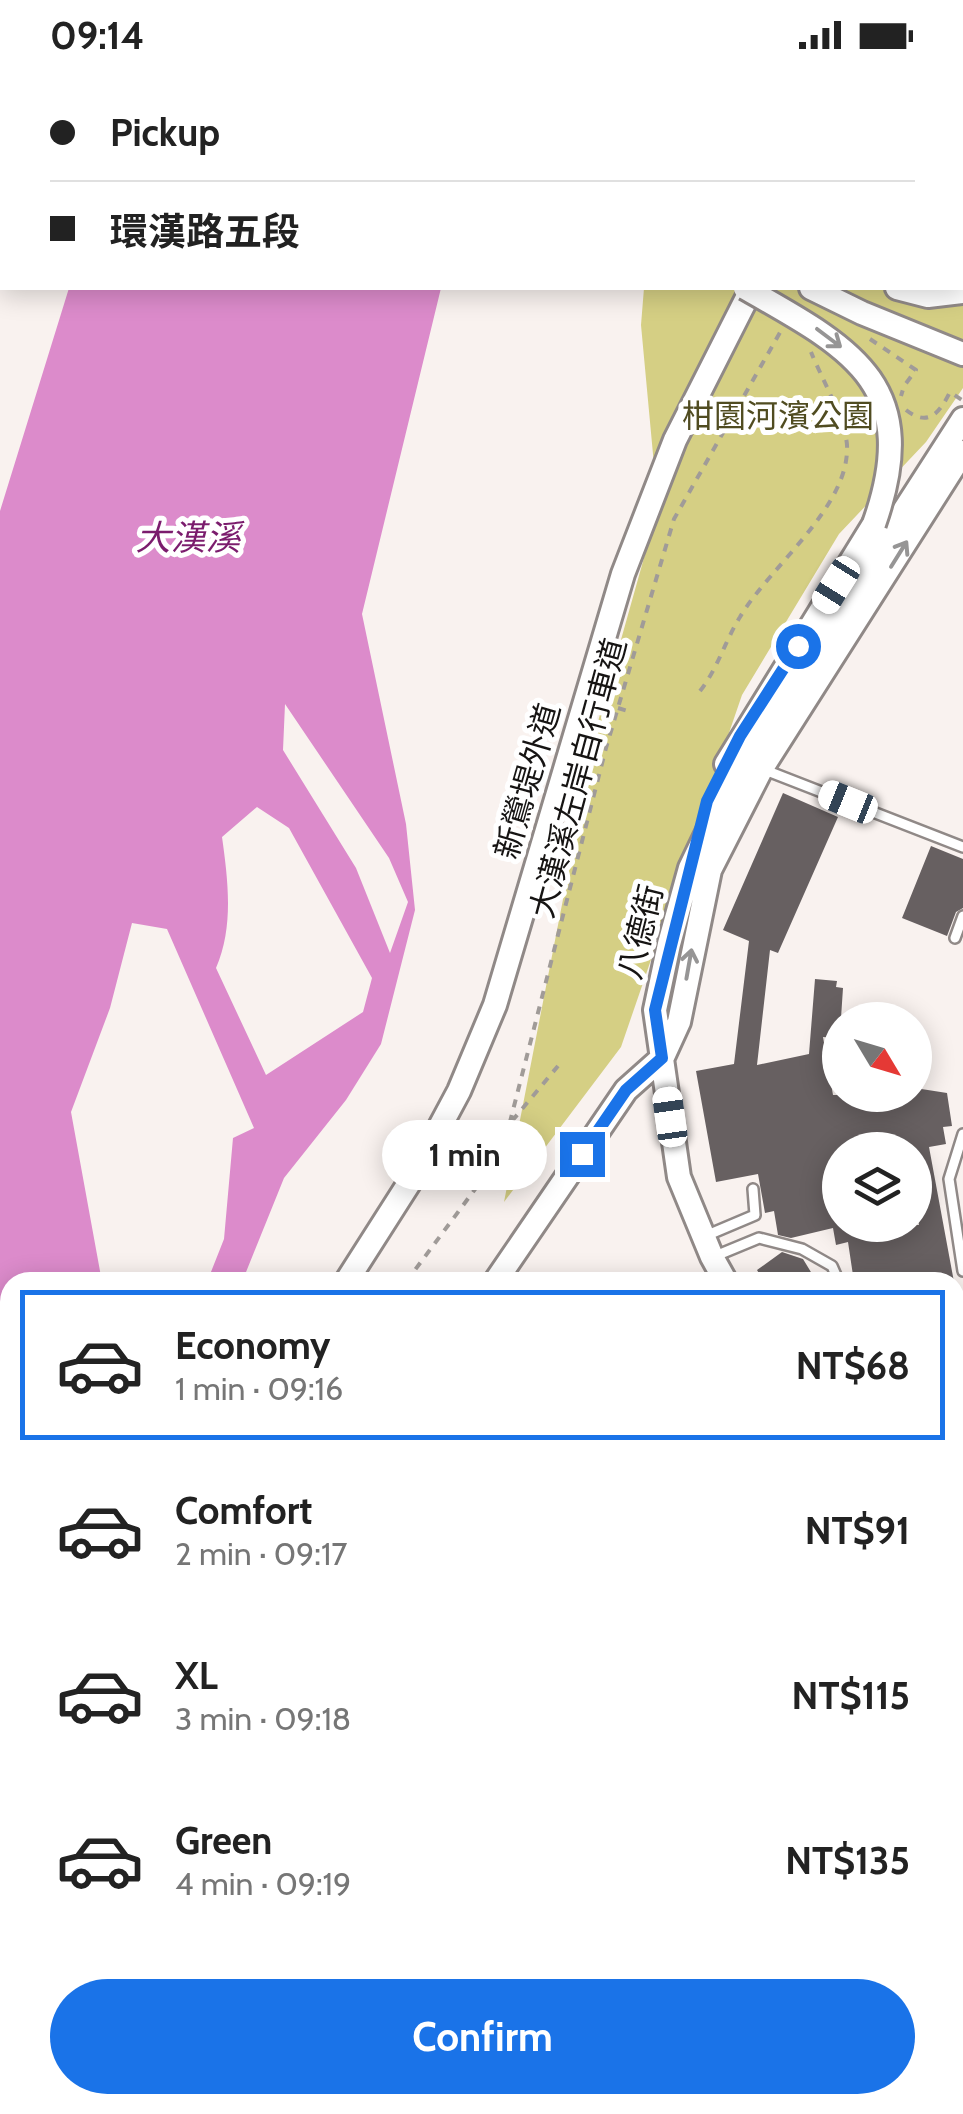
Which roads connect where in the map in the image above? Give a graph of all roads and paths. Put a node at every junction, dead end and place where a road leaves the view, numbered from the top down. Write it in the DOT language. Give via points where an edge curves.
graph roads {
  1 [pos="747,290"];
  2 [pos="751,290"];
  3 [pos="815,290"];
  4 [pos="905,290"];
  5 [pos="963,292"];
  6 [pos="786,322"];
  7 [pos="862,334"];
  8 [pos="807,343"];
  9 [pos="963,354"];
  10 [pos="963,401"];
  11 [pos="963,419"];
  12 [pos="963,452"];
  13 [pos="700,690"];
  14 [pos="618,708"];
  15 [pos="628,711"];
  16 [pos="762,768"];
  17 [pos="963,847"];
  18 [pos="690,868"];
  19 [pos="963,916"];
  20 [pos="955,938"];
  21 [pos="662,1058"];
  22 [pos="558,1066"];
  23 [pos="509,1124"];
  24 [pos="963,1134"];
  25 [pos="752,1190"];
  26 [pos="708,1247"];
  27 [pos="963,1271"];
  28 [pos="352,1272"];
  29 [pos="413,1272"];
  30 [pos="502,1272"];
  31 [pos="721,1272"];
  32 [pos="835,1272"];
  1 -- 28 [label="street, 新鶯堤外道" via="674,440 623,574 495,1005 450,1108"];
  2 -- 18 [label="street, one-way, bridge" via="822,332 866,371 888,420 886,488 874,524 740,736 707,801"];
  3 -- 9 [label="street"];
  4 -- 5 [label="street" via="928,296"];
  6 -- 14 [label="path, 大漢溪左岸自行車道" via="674,519"];
  7 -- 10 [label="path" via="916,370 901,393 906,412 930,419 950,392"];
  8 -- 13 [label="path" via="847,441 846,464 831,499 740,616"];
  11 -- 18 [label="street, 八德街" via="738,770"];
  16 -- 12 [label="street, 八德街, one-way"];
  14 -- 15 [label="path"];
  14 -- 23 [label="path, 大漢溪左岸自行車道"];
  16 -- 17 [label="lane"];
  21 -- 16 [label="street, 八德街, one-way" via="679,1022 710,870"];
  18 -- 21 [label="street, 八德街" via="655,1010"];
  19 -- 20 [label="lane"];
  21 -- 26 [label="street, 八德街" via="678,1177"];
  21 -- 30 [label="street" via="626,1090"];
  22 -- 23 [label="path"];
  23 -- 29 [label="path, 大漢溪左岸自行車道" via="502,1153"];
  24 -- 27 [label="lane" via="949,1179"];
  25 -- 26 [label="lane" via="754,1216"];
  26 -- 31 [label="street, 八德街"];
  26 -- 32 [label="lane" via="759,1238 802,1249"];
}
